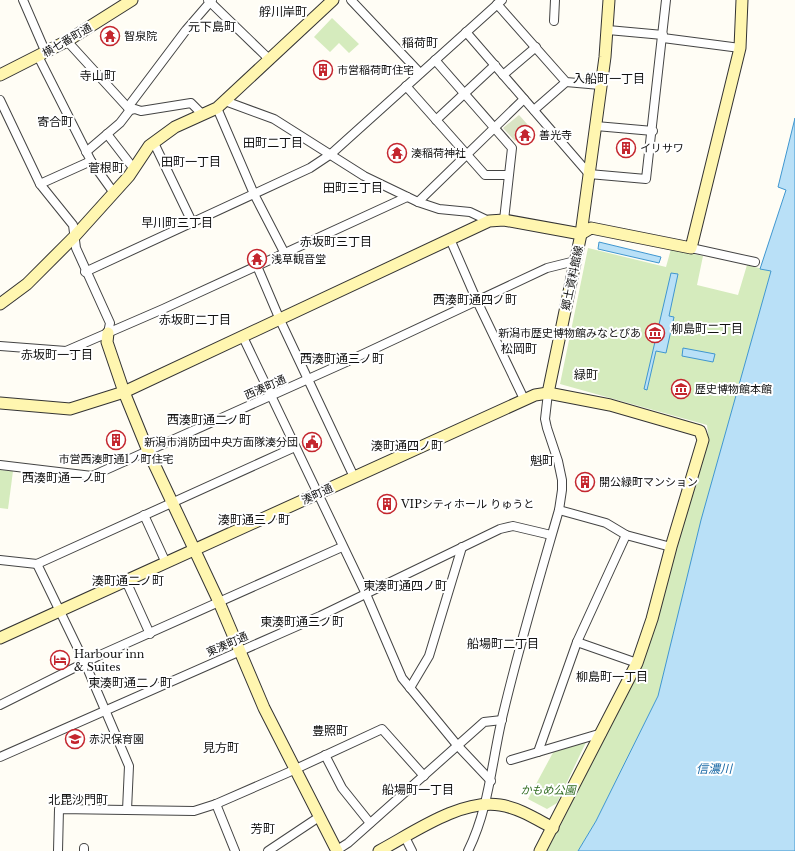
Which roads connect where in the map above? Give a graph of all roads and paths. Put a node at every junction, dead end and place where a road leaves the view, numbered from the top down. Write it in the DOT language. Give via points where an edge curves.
graph roads {
  1 [pos="23,0"];
  2 [pos="132,0"];
  3 [pos="351,0"];
  4 [pos="555,0"];
  5 [pos="609,0"];
  6 [pos="666,0"];
  7 [pos="742,0"];
  8 [pos="210,1"];
  9 [pos="332,1"];
  10 [pos="499,2"];
  11 [pos="554,21"];
  12 [pos="608,30"];
  13 [pos="466,32"];
  14 [pos="663,36"];
  15 [pos="67,41"];
  16 [pos="536,47"];
  17 [pos="740,48"];
  18 [pos="42,54"];
  19 [pos="269,59"];
  20 [pos="435,60"];
  21 [pos="495,65"];
  22 [pos="420,73"];
  23 [pos="0,75"];
  24 [pos="503,75"];
  25 [pos="566,82"];
  26 [pos="600,85"];
  27 [pos="406,86"];
  28 [pos="465,94"];
  29 [pos="524,99"];
  30 [pos="0,100"];
  31 [pos="221,104"];
  32 [pos="129,109"];
  33 [pos="534,110"];
  34 [pos="203,115"];
  35 [pos="436,120"];
  36 [pos="596,126"];
  37 [pos="494,128"];
  38 [pos="653,131"];
  39 [pos="107,134"];
  40 [pos="154,143"];
  41 [pos="86,152"];
  42 [pos="331,154"];
  43 [pos="468,154"];
  44 [pos="91,161"];
  45 [pos="134,169"];
  46 [pos="590,174"];
  47 [pos="508,176"];
  48 [pos="40,184"];
  49 [pos="114,192"];
  50 [pos="254,194"];
  51 [pos="407,197"];
  52 [pos="418,202"];
  53 [pos="504,220"];
  54 [pos="489,221"];
  55 [pos="192,222"];
  56 [pos="581,234"];
  57 [pos="74,237"];
  58 [pos="450,240"];
  59 [pos="692,248"];
  60 [pos="285,254"];
  61 [pos="575,261"];
  62 [pos="755,262"];
  63 [pos="257,266"];
  64 [pos="85,272"];
  65 [pos="476,301"];
  66 [pos="0,304"];
  67 [pos="280,320"];
  68 [pos="108,333"];
  69 [pos="243,337"];
  70 [pos="0,346"];
  71 [pos="308,379"];
  72 [pos="124,392"];
  73 [pos="548,393"];
  74 [pos="271,396"];
  75 [pos="524,398"];
  76 [pos="0,403"];
  77 [pos="295,447"];
  78 [pos="148,451"];
  79 [pos="0,465"];
  80 [pos="354,477"];
  81 [pos="318,493"];
  82 [pos="172,503"];
  83 [pos="558,510"];
  84 [pos="144,516"];
  85 [pos="551,535"];
  86 [pos="626,535"];
  87 [pos="670,546"];
  88 [pos="342,547"];
  89 [pos="462,547"];
  90 [pos="194,550"];
  91 [pos="0,560"];
  92 [pos="166,563"];
  93 [pos="37,564"];
  94 [pos="126,580"];
  95 [pos="366,594"];
  96 [pos="218,602"];
  97 [pos="60,611"];
  98 [pos="150,634"];
  99 [pos="0,638"];
  100 [pos="577,642"];
  101 [pos="239,651"];
  102 [pos="85,663"];
  103 [pos="637,663"];
  104 [pos="410,688"];
  105 [pos="0,706"];
  106 [pos="105,710"];
  107 [pos="502,720"];
  108 [pos="602,733"];
  109 [pos="457,746"];
  110 [pos="538,752"];
  111 [pos="325,755"];
  112 [pos="0,757"];
  113 [pos="511,760"];
  114 [pos="294,769"];
  115 [pos="424,776"];
  116 [pos="490,781"];
  117 [pos="216,804"];
  118 [pos="484,804"];
  119 [pos="127,810"];
  120 [pos="319,818"];
  121 [pos="370,823"];
  122 [pos="553,828"];
  123 [pos="405,837"];
  124 [pos="58,851"];
  125 [pos="235,851"];
  126 [pos="268,851"];
  127 [pos="337,851"];
  128 [pos="379,851"];
  129 [pos="412,851"];
  130 [pos="468,851"];
  131 [pos="540,851"];
  1 -- 18 [label="street"];
  2 -- 15 [label="street, 横七番町通"];
  3 -- 22 [label="street"];
  4 -- 11 [label="street"];
  5 -- 12 [label="street, 郷土資料館線"];
  6 -- 14 [label="street"];
  7 -- 17 [label="street"];
  8 -- 19 [label="street"];
  8 -- 32 [label="street"];
  9 -- 19 [label="street"];
  10 -- 13 [label="street"];
  10 -- 16 [label="street"];
  12 -- 14 [label="street"];
  12 -- 26 [label="street, 郷土資料館線"];
  13 -- 20 [label="street"];
  13 -- 21 [label="street"];
  14 -- 17 [label="street"];
  14 -- 38 [label="street"];
  15 -- 18 [label="street, 横七番町通"];
  15 -- 32 [label="street"];
  16 -- 24 [label="street"];
  16 -- 25 [label="street"];
  17 -- 59 [label="street"];
  18 -- 23 [label="street, 横七番町通"];
  18 -- 41 [label="street"];
  19 -- 31 [label="street"];
  20 -- 22 [label="street"];
  20 -- 28 [label="street"];
  21 -- 24 [label="street"];
  21 -- 28 [label="street"];
  22 -- 27 [label="street"];
  24 -- 29 [label="street"];
  25 -- 26 [label="street"];
  25 -- 33 [label="street"];
  26 -- 36 [label="street, 郷土資料館線"];
  27 -- 35 [label="street"];
  27 -- 42 [label="street"];
  28 -- 35 [label="street"];
  28 -- 37 [label="street"];
  29 -- 33 [label="street"];
  29 -- 37 [label="street"];
  30 -- 48 [label="street"];
  31 -- 34 [label="street"];
  31 -- 42 [label="street" via="274,119"];
  31 -- 50 [label="street"];
  32 -- 34 [label="street" via="141,111 191,103"];
  32 -- 39 [label="street"];
  33 -- 46 [label="street"];
  34 -- 40 [label="street" via="175,128"];
  35 -- 43 [label="street"];
  36 -- 38 [label="street"];
  36 -- 46 [label="street, 郷土資料館線"];
  37 -- 43 [label="street"];
  37 -- 47 [label="street" via="512,148"];
  38 -- 46 [label="street" via="646,179"];
  39 -- 41 [label="street"];
  39 -- 45 [label="street"];
  40 -- 45 [label="street"];
  40 -- 55 [label="street"];
  41 -- 44 [label="street"];
  42 -- 50 [label="street" via="310,168"];
  42 -- 51 [label="street" via="364,176"];
  43 -- 47 [label="street" via="485,175"];
  43 -- 52 [label="street"];
  44 -- 48 [label="street"];
  44 -- 49 [label="street"];
  45 -- 49 [label="street"];
  46 -- 56 [label="street, 郷土資料館線"];
  47 -- 53 [label="street"];
  48 -- 57 [label="street" via="73,225"];
  49 -- 57 [label="street"];
  50 -- 55 [label="street"];
  50 -- 60 [label="street"];
  51 -- 52 [label="street"];
  51 -- 60 [label="street"];
  52 -- 54 [label="street" via="439,209 470,212"];
  53 -- 54 [label="street"];
  53 -- 56 [label="street"];
  54 -- 58 [label="street"];
  55 -- 64 [label="street"];
  56 -- 59 [label="street" via="591,228"];
  56 -- 61 [label="street, 郷土資料館線"];
  57 -- 64 [label="street"];
  57 -- 66 [label="street" via="27,284"];
  58 -- 65 [label="street"];
  58 -- 67 [label="street"];
  59 -- 62 [label="street"];
  60 -- 63 [label="street"];
  61 -- 65 [label="street, 西湊町通" via="547,268"];
  61 -- 73 [label="street, 郷土資料館線"];
  63 -- 67 [label="street"];
  63 -- 68 [label="street"];
  64 -- 68 [label="street" via="110,323"];
  65 -- 71 [label="street, 西湊町通"];
  65 -- 75 [label="street"];
  67 -- 69 [label="street"];
  67 -- 71 [label="street"];
  68 -- 70 [label="street" via="66,351"];
  68 -- 72 [label="street" via="107,342"];
  69 -- 72 [label="street"];
  69 -- 74 [label="street"];
  71 -- 74 [label="street, 西湊町通"];
  71 -- 80 [label="street"];
  72 -- 76 [label="street" via="70,409"];
  72 -- 78 [label="street"];
  73 -- 75 [label="street, 湊町通"];
  73 -- 83 [label="street" via="545,419 562,480"];
  73 -- 87 [label="street" via="610,405 700,431 703,440"];
  74 -- 77 [label="street"];
  74 -- 78 [label="street, 西湊町通"];
  75 -- 80 [label="street, 湊町通"];
  77 -- 81 [label="street"];
  77 -- 82 [label="street"];
  78 -- 79 [label="street, 西湊町通" via="92,476"];
  78 -- 82 [label="street"];
  80 -- 81 [label="street, 湊町通"];
  81 -- 88 [label="street"];
  81 -- 90 [label="street, 湊町通"];
  82 -- 84 [label="street"];
  82 -- 90 [label="street"];
  83 -- 85 [label="street"];
  83 -- 86 [label="street" via="606,523"];
  84 -- 92 [label="street"];
  84 -- 93 [label="street"];
  85 -- 89 [label="street, 東湊町通" via="508,526"];
  85 -- 107 [label="street"];
  86 -- 87 [label="street"];
  86 -- 100 [label="street"];
  87 -- 103 [label="street" via="652,619"];
  88 -- 95 [label="street"];
  88 -- 96 [label="street"];
  89 -- 95 [label="street, 東湊町通"];
  89 -- 104 [label="street" via="428,656"];
  90 -- 92 [label="street, 湊町通"];
  90 -- 96 [label="street"];
  91 -- 93 [label="street"];
  92 -- 94 [label="street, 湊町通"];
  93 -- 97 [label="street"];
  94 -- 97 [label="street, 湊町通"];
  94 -- 98 [label="street"];
  95 -- 101 [label="street, 東湊町通"];
  95 -- 104 [label="street" via="402,678"];
  96 -- 98 [label="street"];
  96 -- 101 [label="street"];
  97 -- 99 [label="street, 湊町通"];
  97 -- 102 [label="street"];
  98 -- 102 [label="street"];
  100 -- 103 [label="street"];
  100 -- 110 [label="street"];
  101 -- 106 [label="street, 東湊町通"];
  101 -- 114 [label="street"];
  102 -- 105 [label="street"];
  102 -- 106 [label="street"];
  103 -- 108 [label="street"];
  104 -- 109 [label="street"];
  106 -- 112 [label="street, 東湊町通"];
  106 -- 119 [label="street" via="129,766"];
  107 -- 109 [label="street" via="484,722"];
  107 -- 116 [label="street"];
  108 -- 110 [label="street"];
  108 -- 122 [label="street"];
  109 -- 115 [label="street"];
  109 -- 116 [label="street"];
  110 -- 113 [label="street"];
  111 -- 114 [label="street"];
  111 -- 115 [label="street" via="382,729"];
  111 -- 121 [label="street" via="342,788"];
  114 -- 117 [label="street"];
  114 -- 120 [label="street"];
  115 -- 121 [label="street"];
  116 -- 118 [label="street"];
  117 -- 119 [label="street" via="194,811"];
  117 -- 125 [label="street"];
  118 -- 122 [label="street" via="500,805 520,811"];
  118 -- 123 [label="street" via="453,812"];
  118 -- 130 [label="street"];
  119 -- 124 [label="street" via="59,809"];
  120 -- 126 [label="street"];
  120 -- 127 [label="street"];
  121 -- 127 [label="street"];
  122 -- 131 [label="street"];
  123 -- 128 [label="street"];
  123 -- 129 [label="street"];
}
